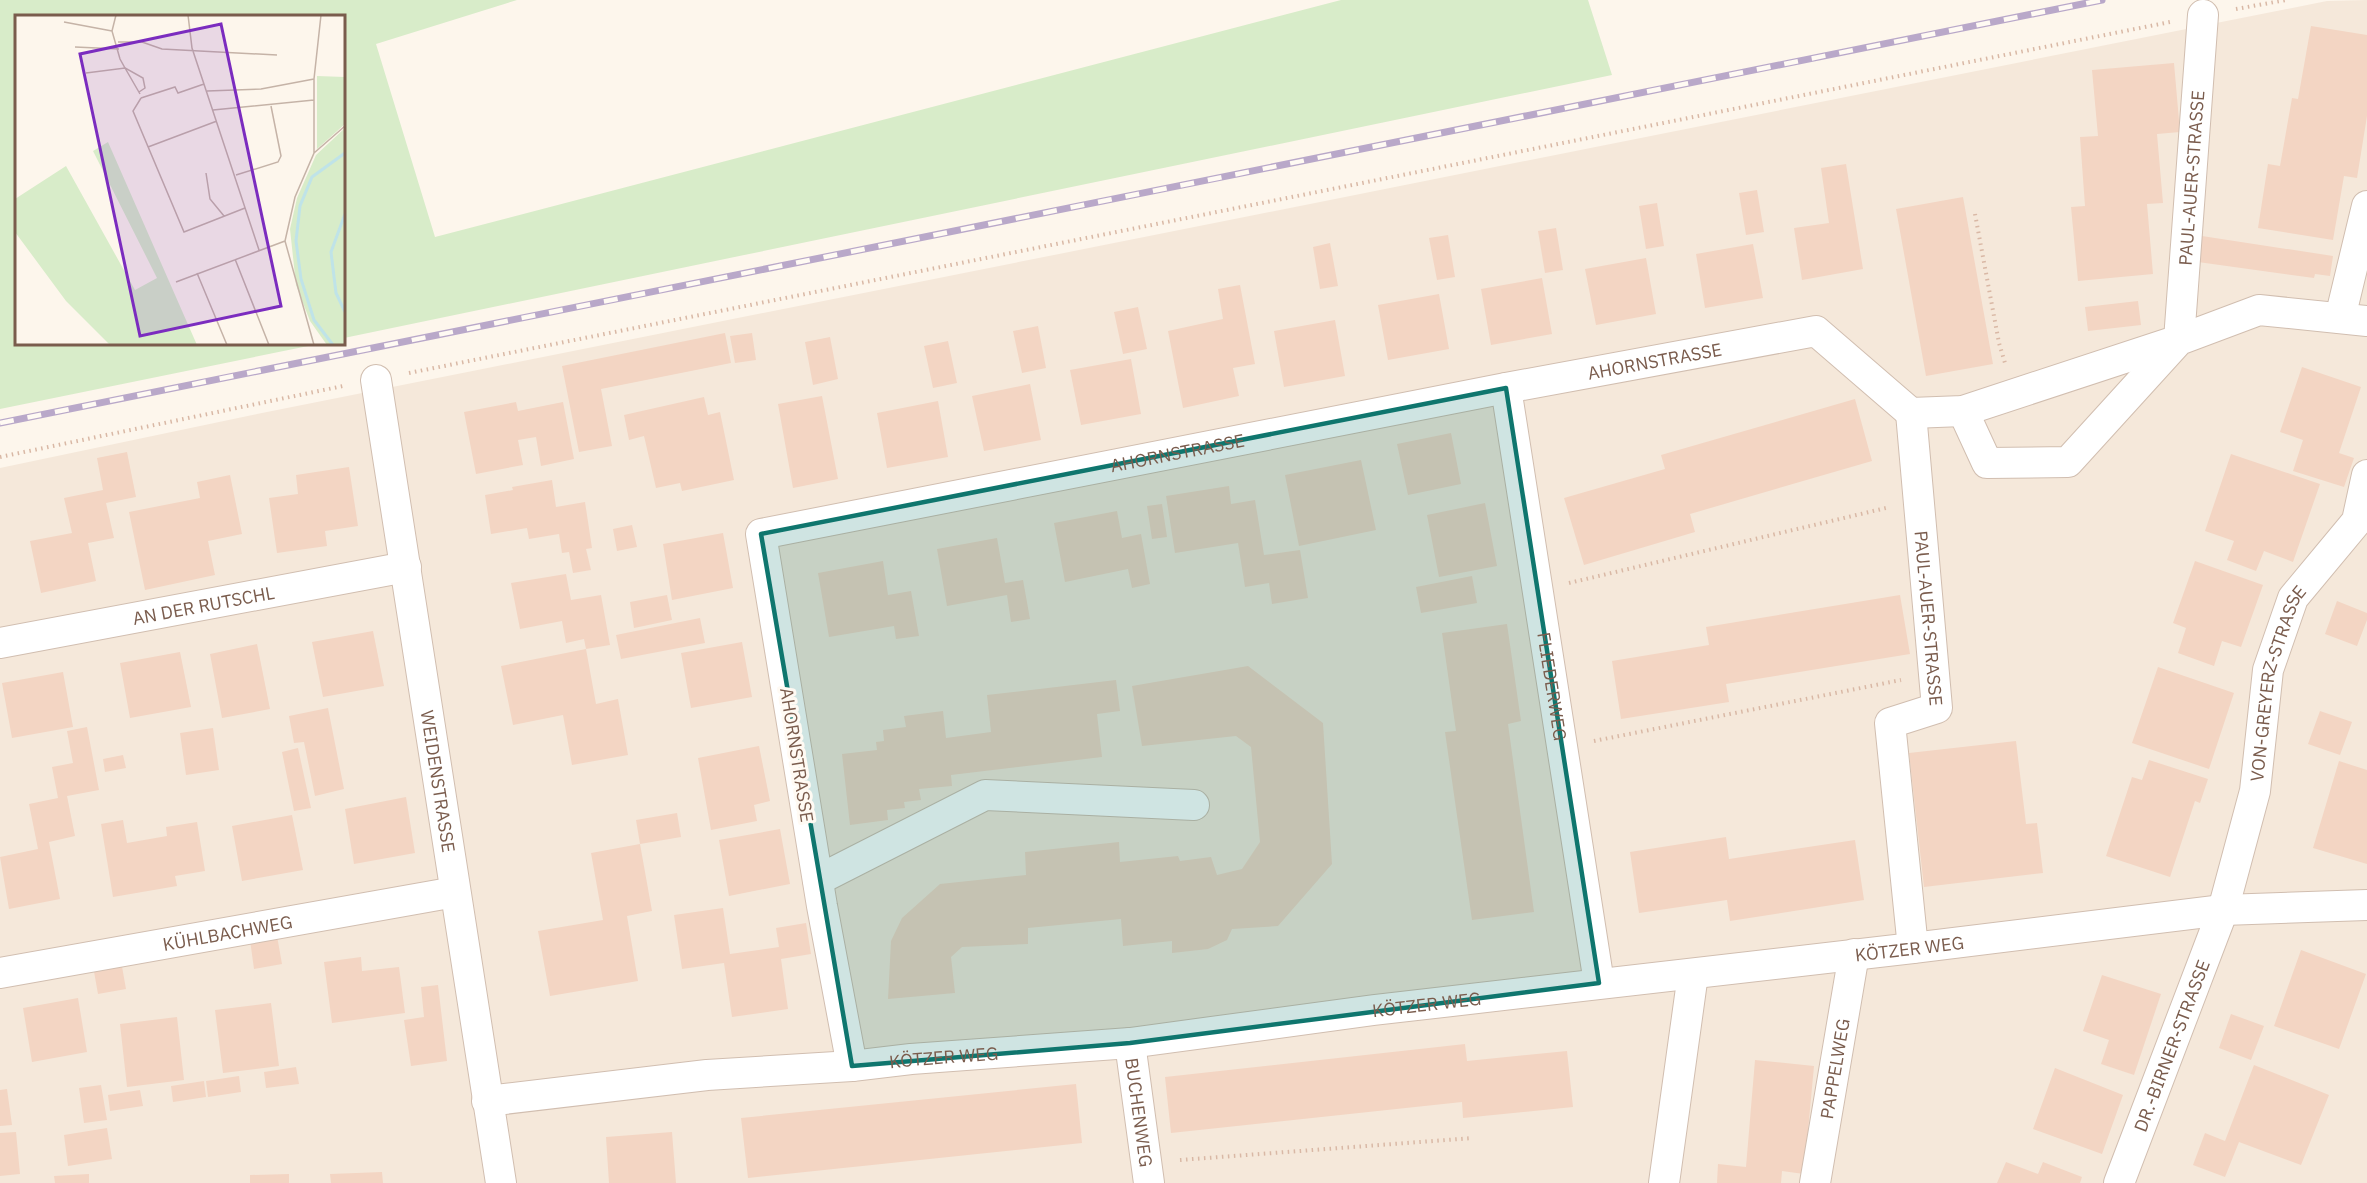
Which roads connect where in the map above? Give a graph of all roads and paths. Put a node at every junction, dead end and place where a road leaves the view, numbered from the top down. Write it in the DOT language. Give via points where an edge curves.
graph roads {
  1 [pos="2286,0"];
  2 [pos="2203,15"];
  3 [pos="2367,206"];
  4 [pos="1975,214"];
  5 [pos="2353,320"];
  6 [pos="2179,340"];
  7 [pos="376,380"];
  8 [pos="1506,388"];
  9 [pos="2015,394"];
  10 [pos="1963,411"];
  11 [pos="1911,413"];
  12 [pos="0,457"];
  13 [pos="2367,475"];
  14 [pos="1919,500"];
  15 [pos="406,567"];
  16 [pos="1538,591"];
  17 [pos="0,643"];
  18 [pos="1934,673"];
  19 [pos="1563,747"];
  20 [pos="1194,805"];
  21 [pos="818,880"];
  22 [pos="455,892"];
  23 [pos="2367,905"];
  24 [pos="2223,909"];
  25 [pos="1913,948"];
  26 [pos="1854,954"];
  27 [pos="0,973"];
  28 [pos="1693,974"];
  29 [pos="1599,983"];
  30 [pos="1130,1043"];
  31 [pos="852,1066"];
  32 [pos="487,1101"];
  33 [pos="1473,1138"];
  34 [pos="1148,1173"];
  35 [pos="501,1183"];
  36 [pos="1664,1183"];
  37 [pos="1815,1183"];
  38 [pos="2119,1183"];
  1 -- 2 [label="path"];
  2 -- 6 [label="street, PAUL-AUER-STRASSE"];
  2 -- 7 [label="path"];
  3 -- 5 [label="street"];
  4 -- 9 [label="path" via="1999,343"];
  5 -- 6 [label="street" via="2259,310"];
  6 -- 9 [label="street"];
  6 -- 10 [label="street" via="2068,462 1987,462"];
  7 -- 12 [label="path"];
  7 -- 15 [label="street, WEIDENSTRASSE"];
  8 -- 11 [label="street, AHORNSTRASSE" via="1816,331"];
  8 -- 16 [label="street, FLIEDERWEG"];
  8 -- 21 [label="street, AHORNSTRASSE" via="761,534"];
  9 -- 10 [label="street"];
  10 -- 11 [label="street"];
  11 -- 14 [label="street, PAUL-AUER-STRASSE"];
  13 -- 24 [label="street, VON-GREYERZ-STRASSE" via="2357,521 2293,597 2268,670 2255,791"];
  14 -- 16 [label="path"];
  14 -- 18 [label="street, PAUL-AUER-STRASSE"];
  15 -- 17 [label="street, AN DER RUTSCHL"];
  15 -- 22 [label="street, WEIDENSTRASSE"];
  16 -- 19 [label="street, FLIEDERWEG"];
  18 -- 19 [label="path"];
  18 -- 25 [label="street, PAUL-AUER-STRASSE" via="1937,708 1890,723"];
  19 -- 29 [label="street, FLIEDERWEG"];
  20 -- 21 [label="street" via="985,795"];
  21 -- 31 [label="street, AHORNSTRASSE"];
  22 -- 27 [label="street, KÜHLBACHWEG"];
  22 -- 32 [label="street, WEIDENSTRASSE"];
  23 -- 24 [label="street, KÖTZER WEG"];
  24 -- 25 [label="street, KÖTZER WEG"];
  24 -- 38 [label="street, DR.-BIRNER-STRASSE"];
  25 -- 26 [label="street, KÖTZER WEG"];
  26 -- 28 [label="street, KÖTZER WEG"];
  26 -- 37 [label="street, PAPPELWEG"];
  28 -- 29 [label="street, KÖTZER WEG"];
  28 -- 36 [label="street"];
  29 -- 30 [label="street, KÖTZER WEG"];
  30 -- 31 [label="street, KÖTZER WEG"];
  30 -- 34 [label="street, BUCHENWEG"];
  31 -- 32 [label="street, KÖTZER WEG" via="673,1078"];
  32 -- 35 [label="street, WEIDENSTRASSE"];
  33 -- 34 [label="path"];
}
